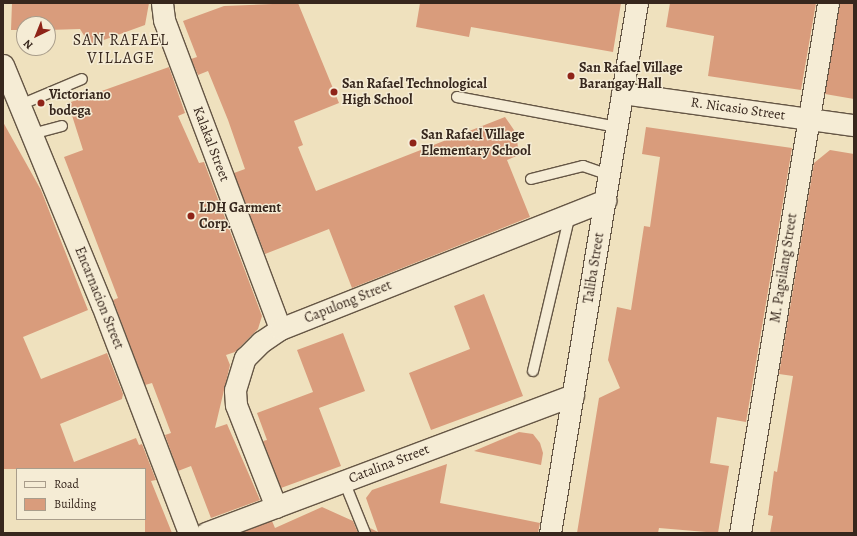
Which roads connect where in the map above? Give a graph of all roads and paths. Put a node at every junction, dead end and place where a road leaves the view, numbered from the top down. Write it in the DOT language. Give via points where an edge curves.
graph roads {
  1 [pos="162,3"];
  2 [pos="637,3"];
  3 [pos="828,3"];
  4 [pos="3,65"];
  5 [pos="82,79"];
  6 [pos="622,93"];
  7 [pos="457,97"];
  8 [pos="20,105"];
  9 [pos="809,119"];
  10 [pos="854,125"];
  11 [pos="62,126"];
  12 [pos="617,127"];
  13 [pos="32,134"];
  14 [pos="609,174"];
  15 [pos="531,179"];
  16 [pos="605,200"];
  17 [pos="570,214"];
  18 [pos="280,329"];
  19 [pos="534,371"];
  20 [pos="573,395"];
  21 [pos="344,481"];
  22 [pos="276,506"];
  23 [pos="189,533"];
  24 [pos="206,533"];
  25 [pos="365,533"];
  26 [pos="550,533"];
  27 [pos="740,533"];
  1 -- 18 [label="street, Kalakal Street" via="164,20"];
  2 -- 6 [label="street, Taliba Street"];
  3 -- 9 [label="street, M. Pagsilang Street"];
  4 -- 8 [label="street, Encarnacion Street"];
  5 -- 8 [label="lane"];
  6 -- 9 [label="street, R. Nicasio Street"];
  6 -- 12 [label="street, Taliba Street"];
  7 -- 12 [label="lane"];
  8 -- 13 [label="street, Encarnacion Street"];
  9 -- 10 [label="street, R. Nicasio Street"];
  9 -- 27 [label="street, M. Pagsilang Street"];
  11 -- 13 [label="lane"];
  12 -- 14 [label="street, Taliba Street"];
  13 -- 23 [label="street, Encarnacion Street"];
  14 -- 15 [label="lane" via="583,166"];
  14 -- 16 [label="street, Taliba Street"];
  16 -- 17 [label="street, Capulong Street"];
  16 -- 20 [label="street, Taliba Street"];
  17 -- 18 [label="street, Capulong Street"];
  17 -- 19 [label="lane"];
  18 -- 22 [label="street, Capulong Street" via="245,358 235,390 236,405"];
  20 -- 21 [label="street, Catalina Street"];
  20 -- 26 [label="street, Taliba Street"];
  21 -- 22 [label="street, Catalina Street"];
  21 -- 25 [label="lane"];
  22 -- 24 [label="street, Catalina Street"];
}
